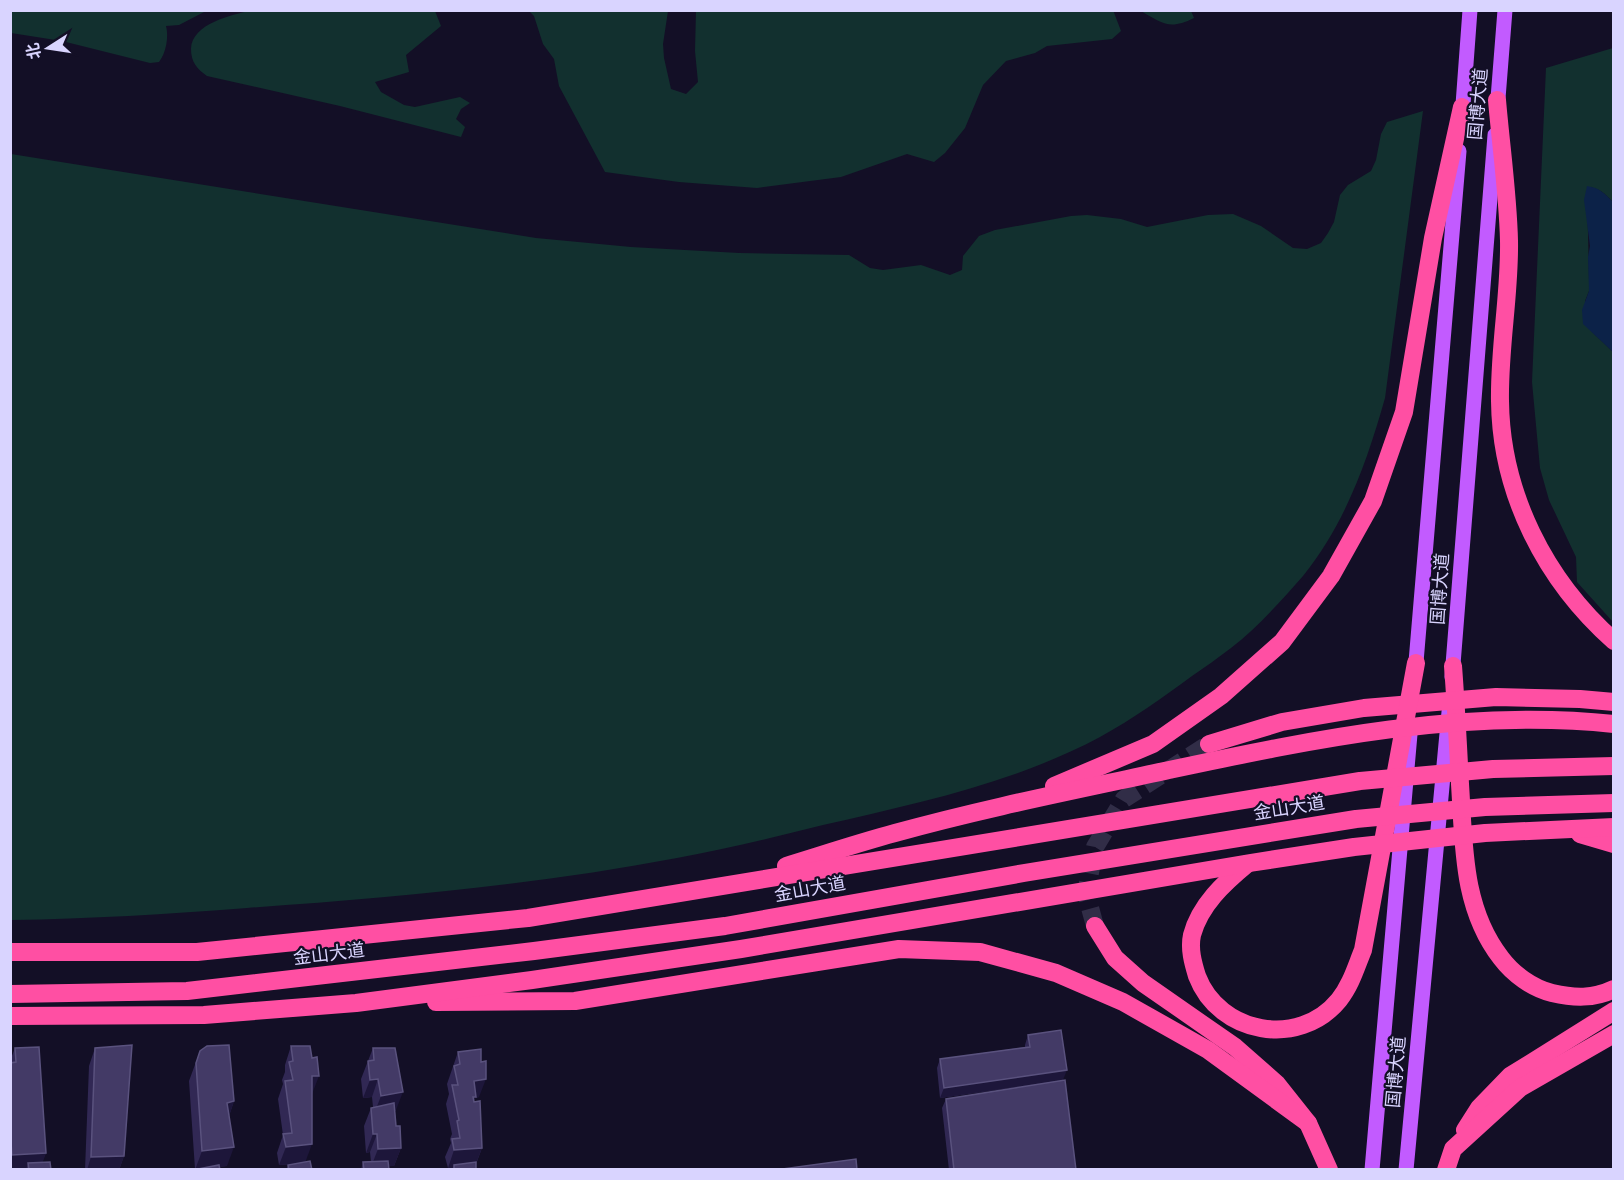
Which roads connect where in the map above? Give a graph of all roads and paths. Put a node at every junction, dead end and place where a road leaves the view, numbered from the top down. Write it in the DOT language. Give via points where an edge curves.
graph roads {
  1 [pos="1470,10"];
  2 [pos="1505,10"];
  3 [pos="1497,100"];
  4 [pos="1462,107"];
  5 [pos="1614,641"];
  6 [pos="1416,663"];
  7 [pos="1453,666"];
  8 [pos="1614,702"];
  9 [pos="1614,724"];
  10 [pos="1209,744"];
  11 [pos="1614,766"];
  12 [pos="1013,803"];
  13 [pos="1614,803"];
  14 [pos="1614,827"];
  15 [pos="1563,829"];
  16 [pos="1614,844"];
  17 [pos="1250,863"];
  18 [pos="718,886"];
  19 [pos="1095,926"];
  20 [pos="10,952"];
  21 [pos="1614,989"];
  22 [pos="10,994"];
  23 [pos="356,1003"];
  24 [pos="1614,1011"];
  25 [pos="10,1016"];
  26 [pos="1614,1034"];
  27 [pos="1308,1124"];
  28 [pos="1453,1149"];
  29 [pos="1329,1170"];
  30 [pos="1372,1170"];
  31 [pos="1406,1170"];
  32 [pos="1446,1170"];
  1 -- 4 [label="main road, 国博大道"];
  2 -- 3 [label="main road, 国博大道"];
  3 -- 5 [label="highway" via="1509,242 1500,402 1505,450 1517,499 1556,578"];
  3 -- 7 [label="main road, 国博大道"];
  4 -- 6 [label="main road, 国博大道"];
  4 -- 12 [label="highway" via="1433,238 1404,412 1374,501 1331,576 1282,642 1221,696 1153,744"];
  6 -- 17 [label="highway" via="1363,950 1338,1001 1315,1020 1281,1031 1252,1027 1223,1012 1201,985 1192,960 1192,936 1203,909 1223,884"];
  6 -- 30 [label="main road, 国博大道"];
  7 -- 21 [label="highway" via="1465,862 1472,904 1488,941 1510,970 1540,990 1575,998"];
  7 -- 31 [label="main road, 国博大道"];
  8 -- 10 [label="highway" via="1497,697 1364,708 1282,722"];
  9 -- 12 [label="highway" via="1494,719 1363,732"];
  11 -- 18 [label="highway, 金山大道" via="1493,769 1360,781"];
  12 -- 18 [label="highway" via="895,833"];
  13 -- 22 [label="highway, 金山大道" via="1485,807 1356,819 725,926 534,951 187,992"];
  14 -- 15 [label="highway"];
  15 -- 16 [label="highway"];
  15 -- 17 [label="highway" via="1354,847"];
  17 -- 23 [label="highway" via="741,949"];
  18 -- 20 [label="highway, 金山大道" via="528,918 197,952"];
  19 -- 27 [label="highway" via="1115,958 1143,983 1235,1047 1276,1084"];
  23 -- 25 [label="highway" via="204,1015"];
  23 -- 27 [label="highway" via="575,1001 899,949 980,952 1056,973 1123,1002 1208,1050"];
  24 -- 28 [label="highway" via="1509,1076 1479,1108"];
  26 -- 28 [label="highway" via="1520,1088"];
  27 -- 29 [label="highway"];
  28 -- 32 [label="highway"];
}
